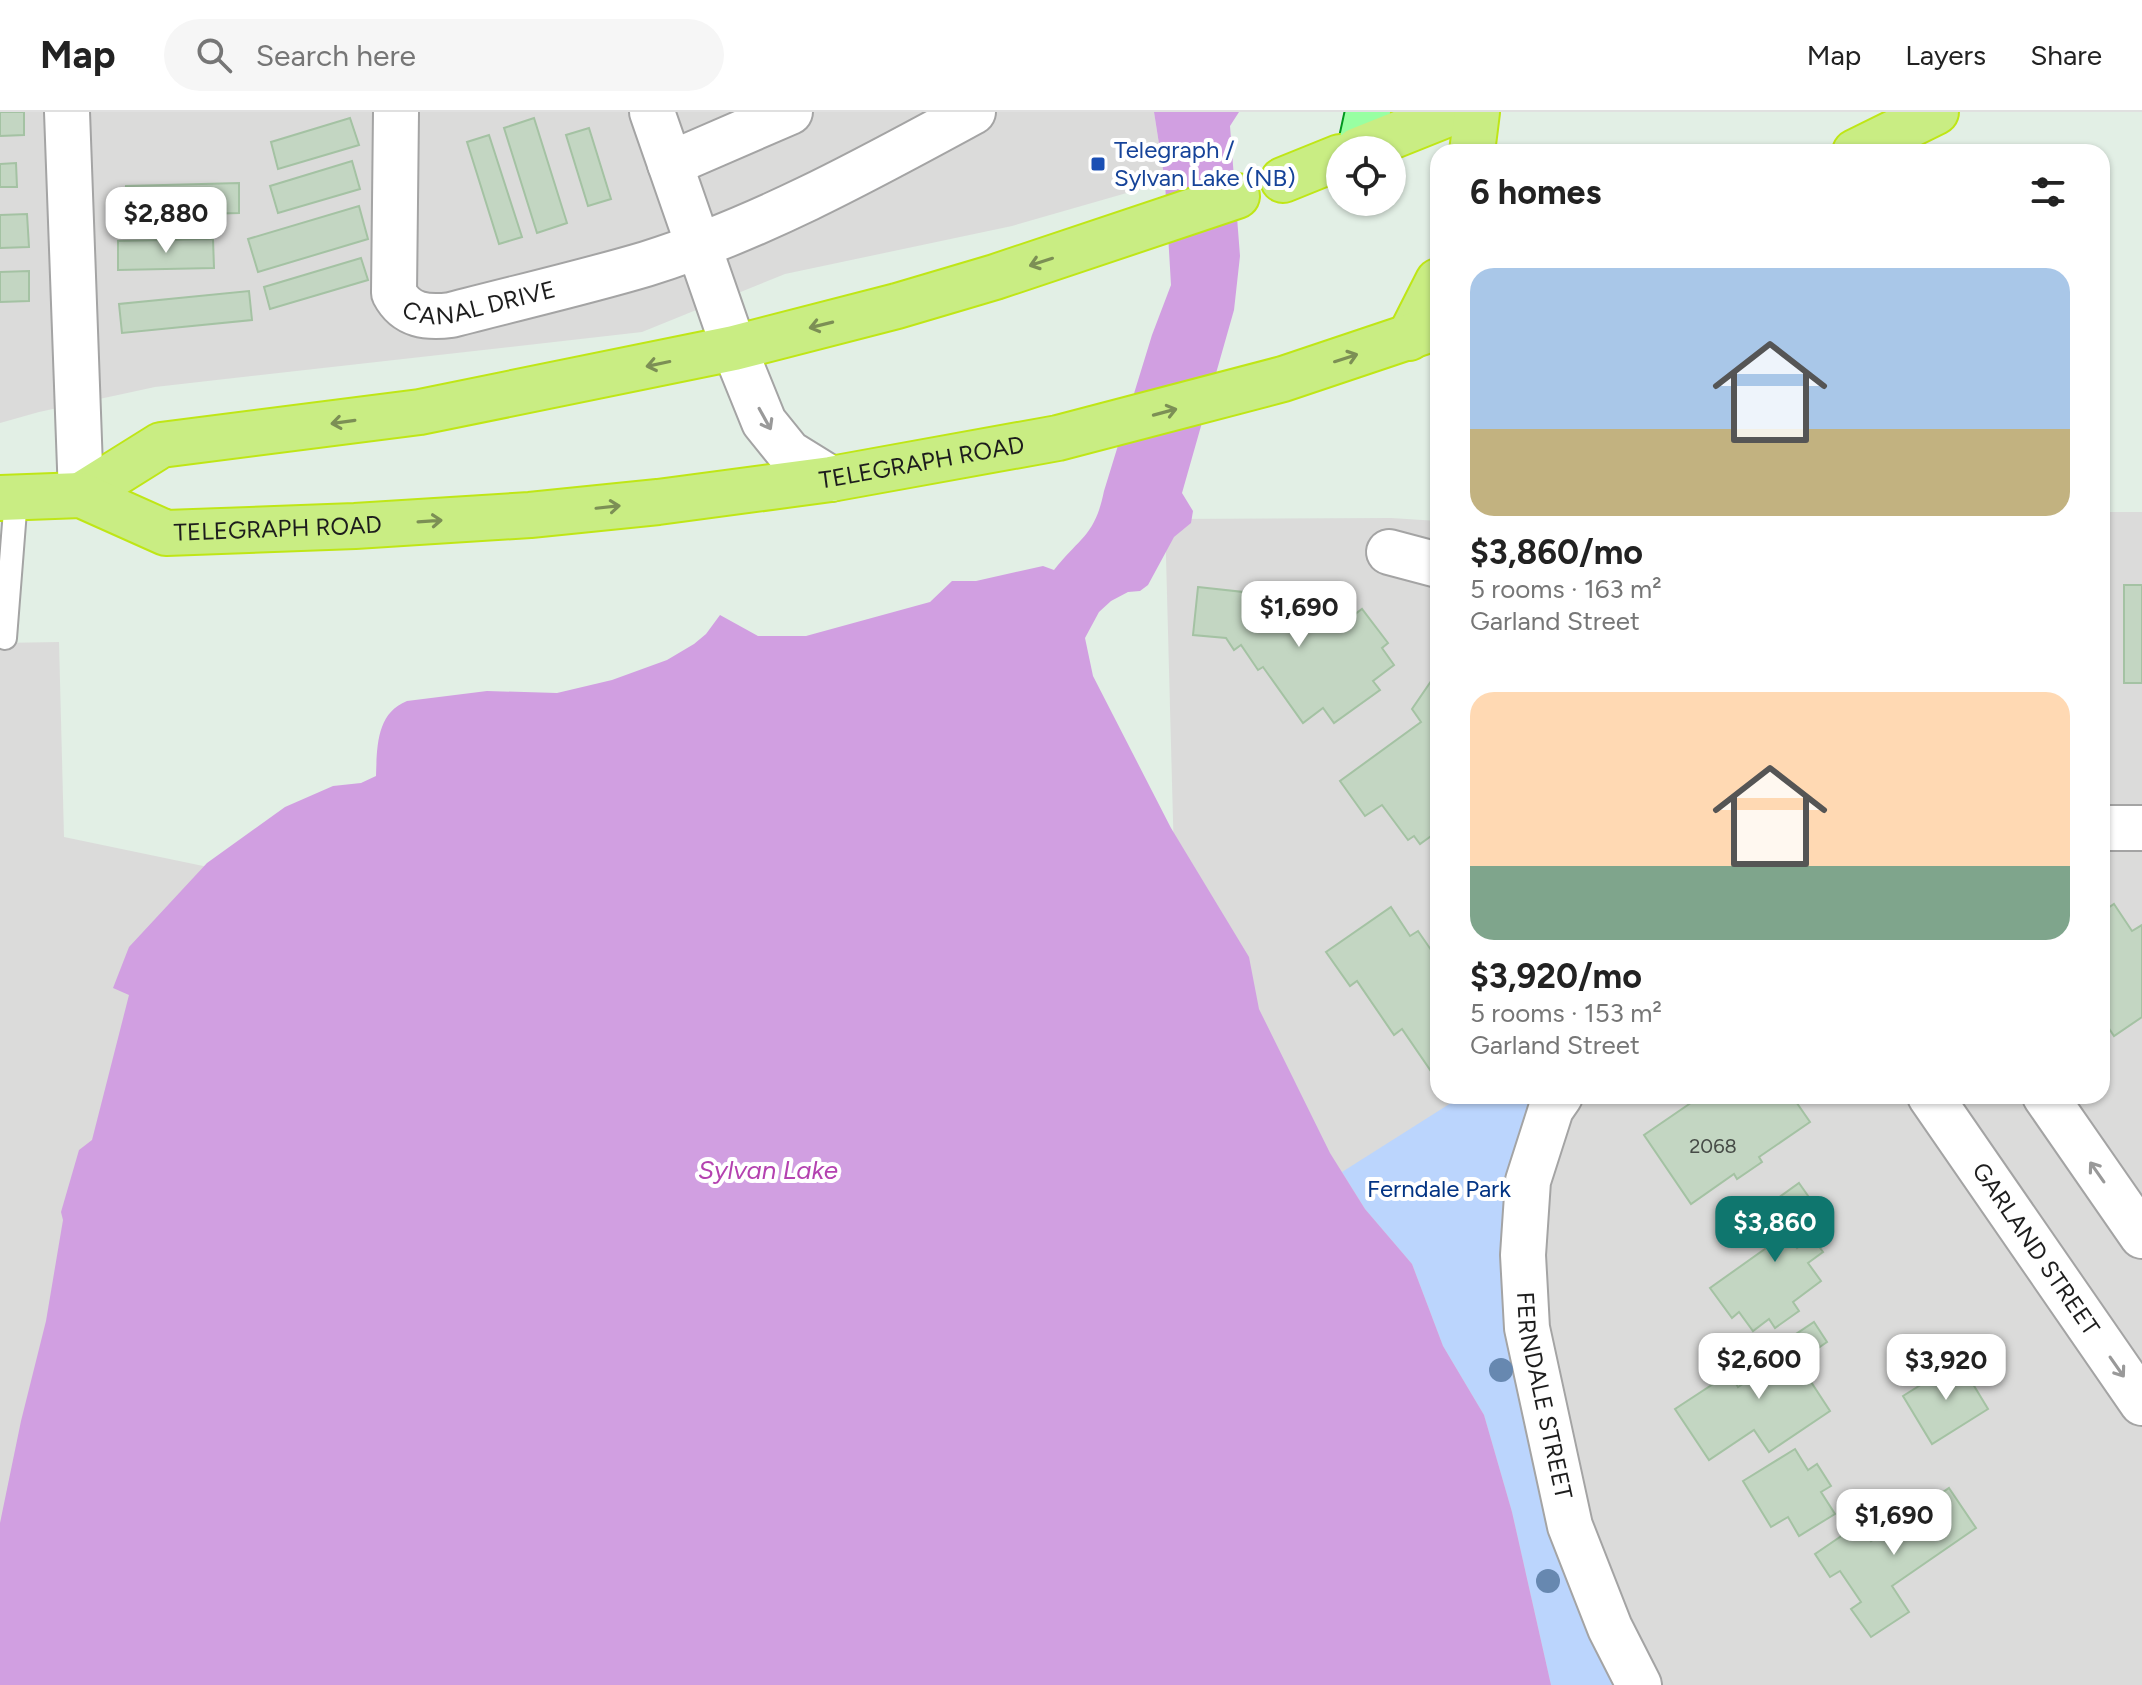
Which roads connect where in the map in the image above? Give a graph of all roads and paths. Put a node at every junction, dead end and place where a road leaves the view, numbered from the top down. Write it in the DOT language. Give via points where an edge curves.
graph roads {
  1 [pos="67,112"];
  2 [pos="396,112"];
  3 [pos="652,112"];
  4 [pos="790,112"];
  5 [pos="973,112"];
  6 [pos="1368,112"];
  7 [pos="1453,112"];
  8 [pos="1477,112"];
  9 [pos="1936,112"];
  10 [pos="1362,136"];
  11 [pos="1394,136"];
  12 [pos="1473,144"];
  13 [pos="1871,144"];
  14 [pos="1326,163"];
  15 [pos="670,164"];
  16 [pos="1283,180"];
  17 [pos="1237,196"];
  18 [pos="699,244"];
  19 [pos="1430,310"];
  20 [pos="1424,332"];
  21 [pos="734,348"];
  22 [pos="831,479"];
  23 [pos="81,495"];
  24 [pos="8,498"];
  25 [pos="1389,552"];
  26 [pos="1430,563"];
  27 [pos="5,638"];
  28 [pos="2110,828"];
  29 [pos="2142,828"];
  30 [pos="1554,1104"];
  31 [pos="1936,1104"];
  32 [pos="2051,1104"];
  33 [pos="2142,1236"];
  34 [pos="2142,1403"];
  35 [pos="1639,1685"];
  1 -- 23 [label="street"];
  2 -- 18 [label="street, CANAL DRIVE" via="394,293 415,313 451,315"];
  3 -- 15 [label="street"];
  4 -- 15 [label="street"];
  5 -- 18 [label="street, CANAL DRIVE" via="872,167"];
  6 -- 10 [label="main road"];
  7 -- 11 [label="highway"];
  8 -- 12 [label="highway"];
  9 -- 13 [label="highway"];
  14 -- 16 [label="highway"];
  15 -- 18 [label="street"];
  16 -- 17 [label="main road"];
  17 -- 21 [label="highway, one-way" via="939,294"];
  18 -- 21 [label="street"];
  19 -- 20 [label="highway"];
  22 -- 20 [label="highway, TELEGRAPH ROAD, one-way" via="1119,424"];
  21 -- 22 [label="street, one-way" via="764,422 789,453"];
  21 -- 23 [label="highway, one-way" via="420,412 161,445"];
  23 -- 22 [label="highway, TELEGRAPH ROAD, one-way" via="166,533 530,515"];
  23 -- 24 [label="highway"];
  24 -- 27 [label="lane"];
  25 -- 26 [label="street"];
  28 -- 29 [label="street"];
  30 -- 35 [label="street, FERNDALE STREET" via="1528,1181 1523,1255 1527,1328 1570,1526"];
  31 -- 34 [label="street, GARLAND STREET, one-way"];
  33 -- 32 [label="street, one-way"];
}
